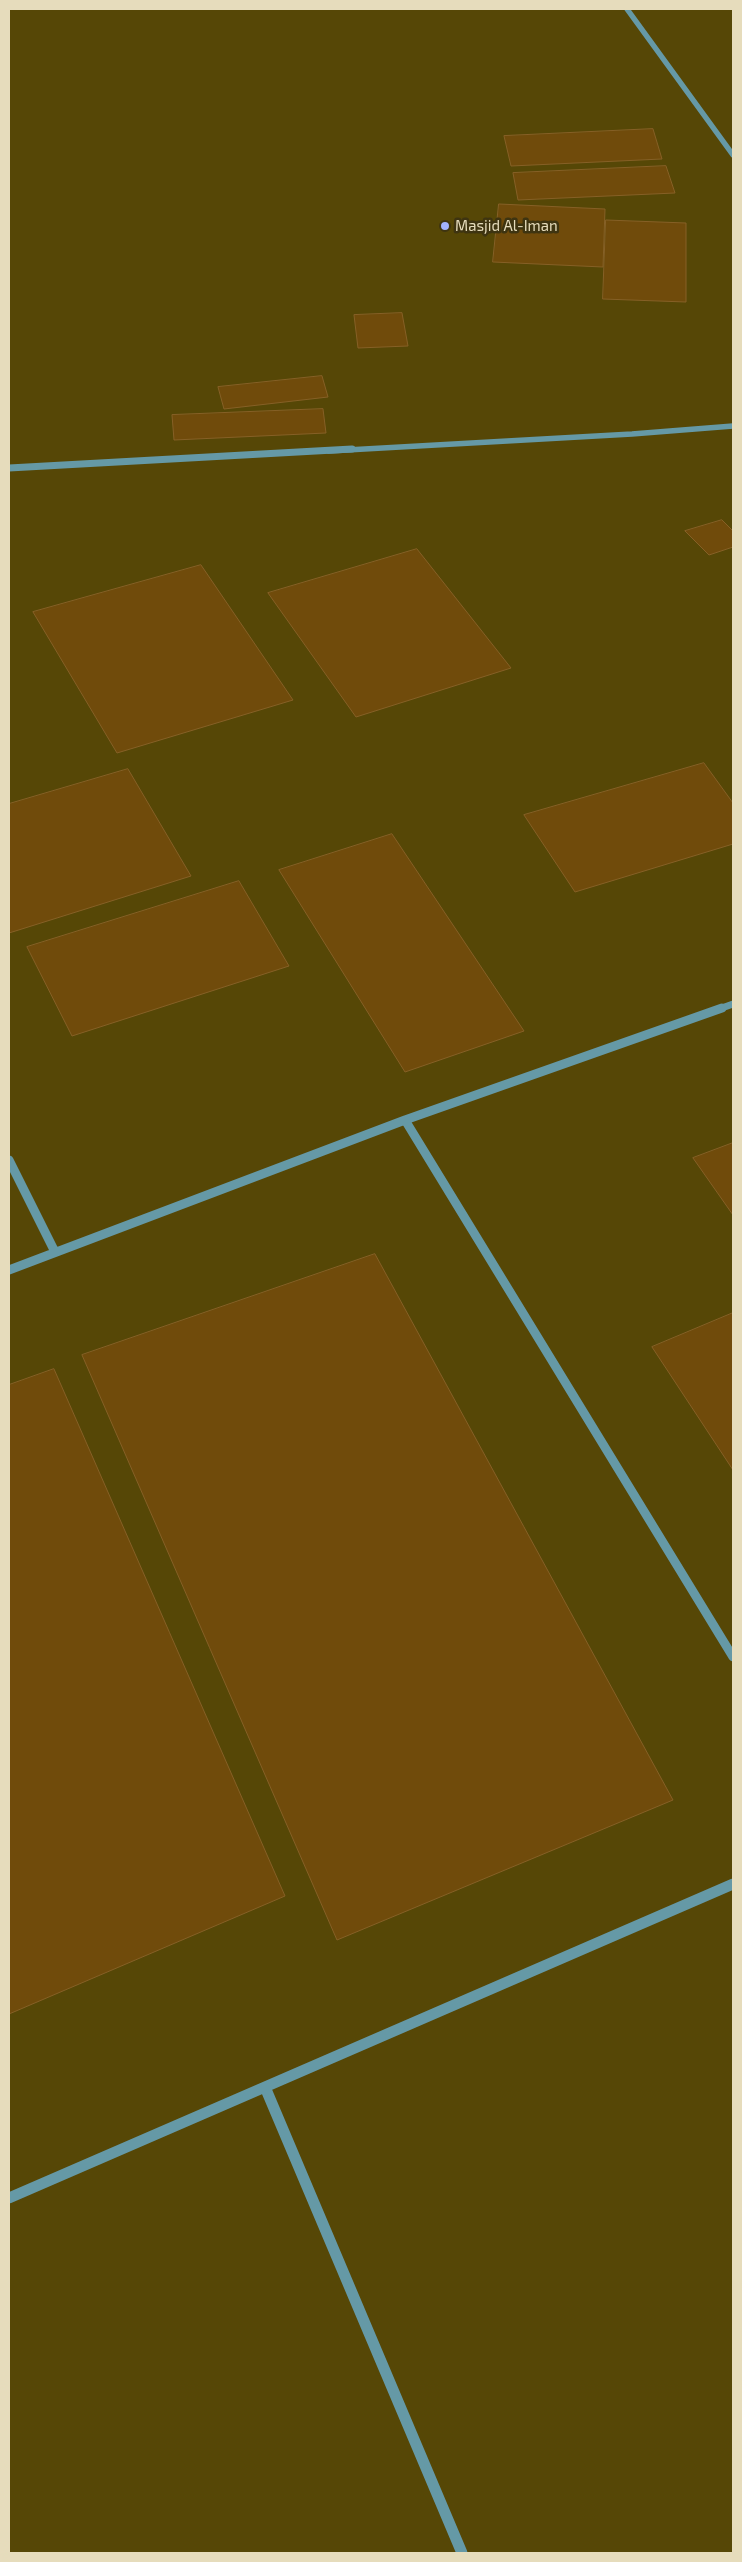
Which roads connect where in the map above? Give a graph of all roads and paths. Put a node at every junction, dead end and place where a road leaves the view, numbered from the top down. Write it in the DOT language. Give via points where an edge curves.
graph roads {
  1 [pos="627,9"];
  2 [pos="733,155"];
  3 [pos="733,426"];
  4 [pos="9,468"];
  5 [pos="733,1004"];
  6 [pos="405,1120"];
  7 [pos="9,1160"];
  8 [pos="55,1252"];
  9 [pos="9,1270"];
  10 [pos="733,1657"];
  11 [pos="733,1884"];
  12 [pos="264,2087"];
  13 [pos="9,2198"];
  14 [pos="462,2553"];
  1 -- 2 [label="street"];
  3 -- 4 [label="street"];
  5 -- 6 [label="street"];
  6 -- 8 [label="street"];
  6 -- 10 [label="street"];
  7 -- 8 [label="street"];
  8 -- 9 [label="street"];
  11 -- 12 [label="street"];
  12 -- 13 [label="street"];
  12 -- 14 [label="street"];
}
